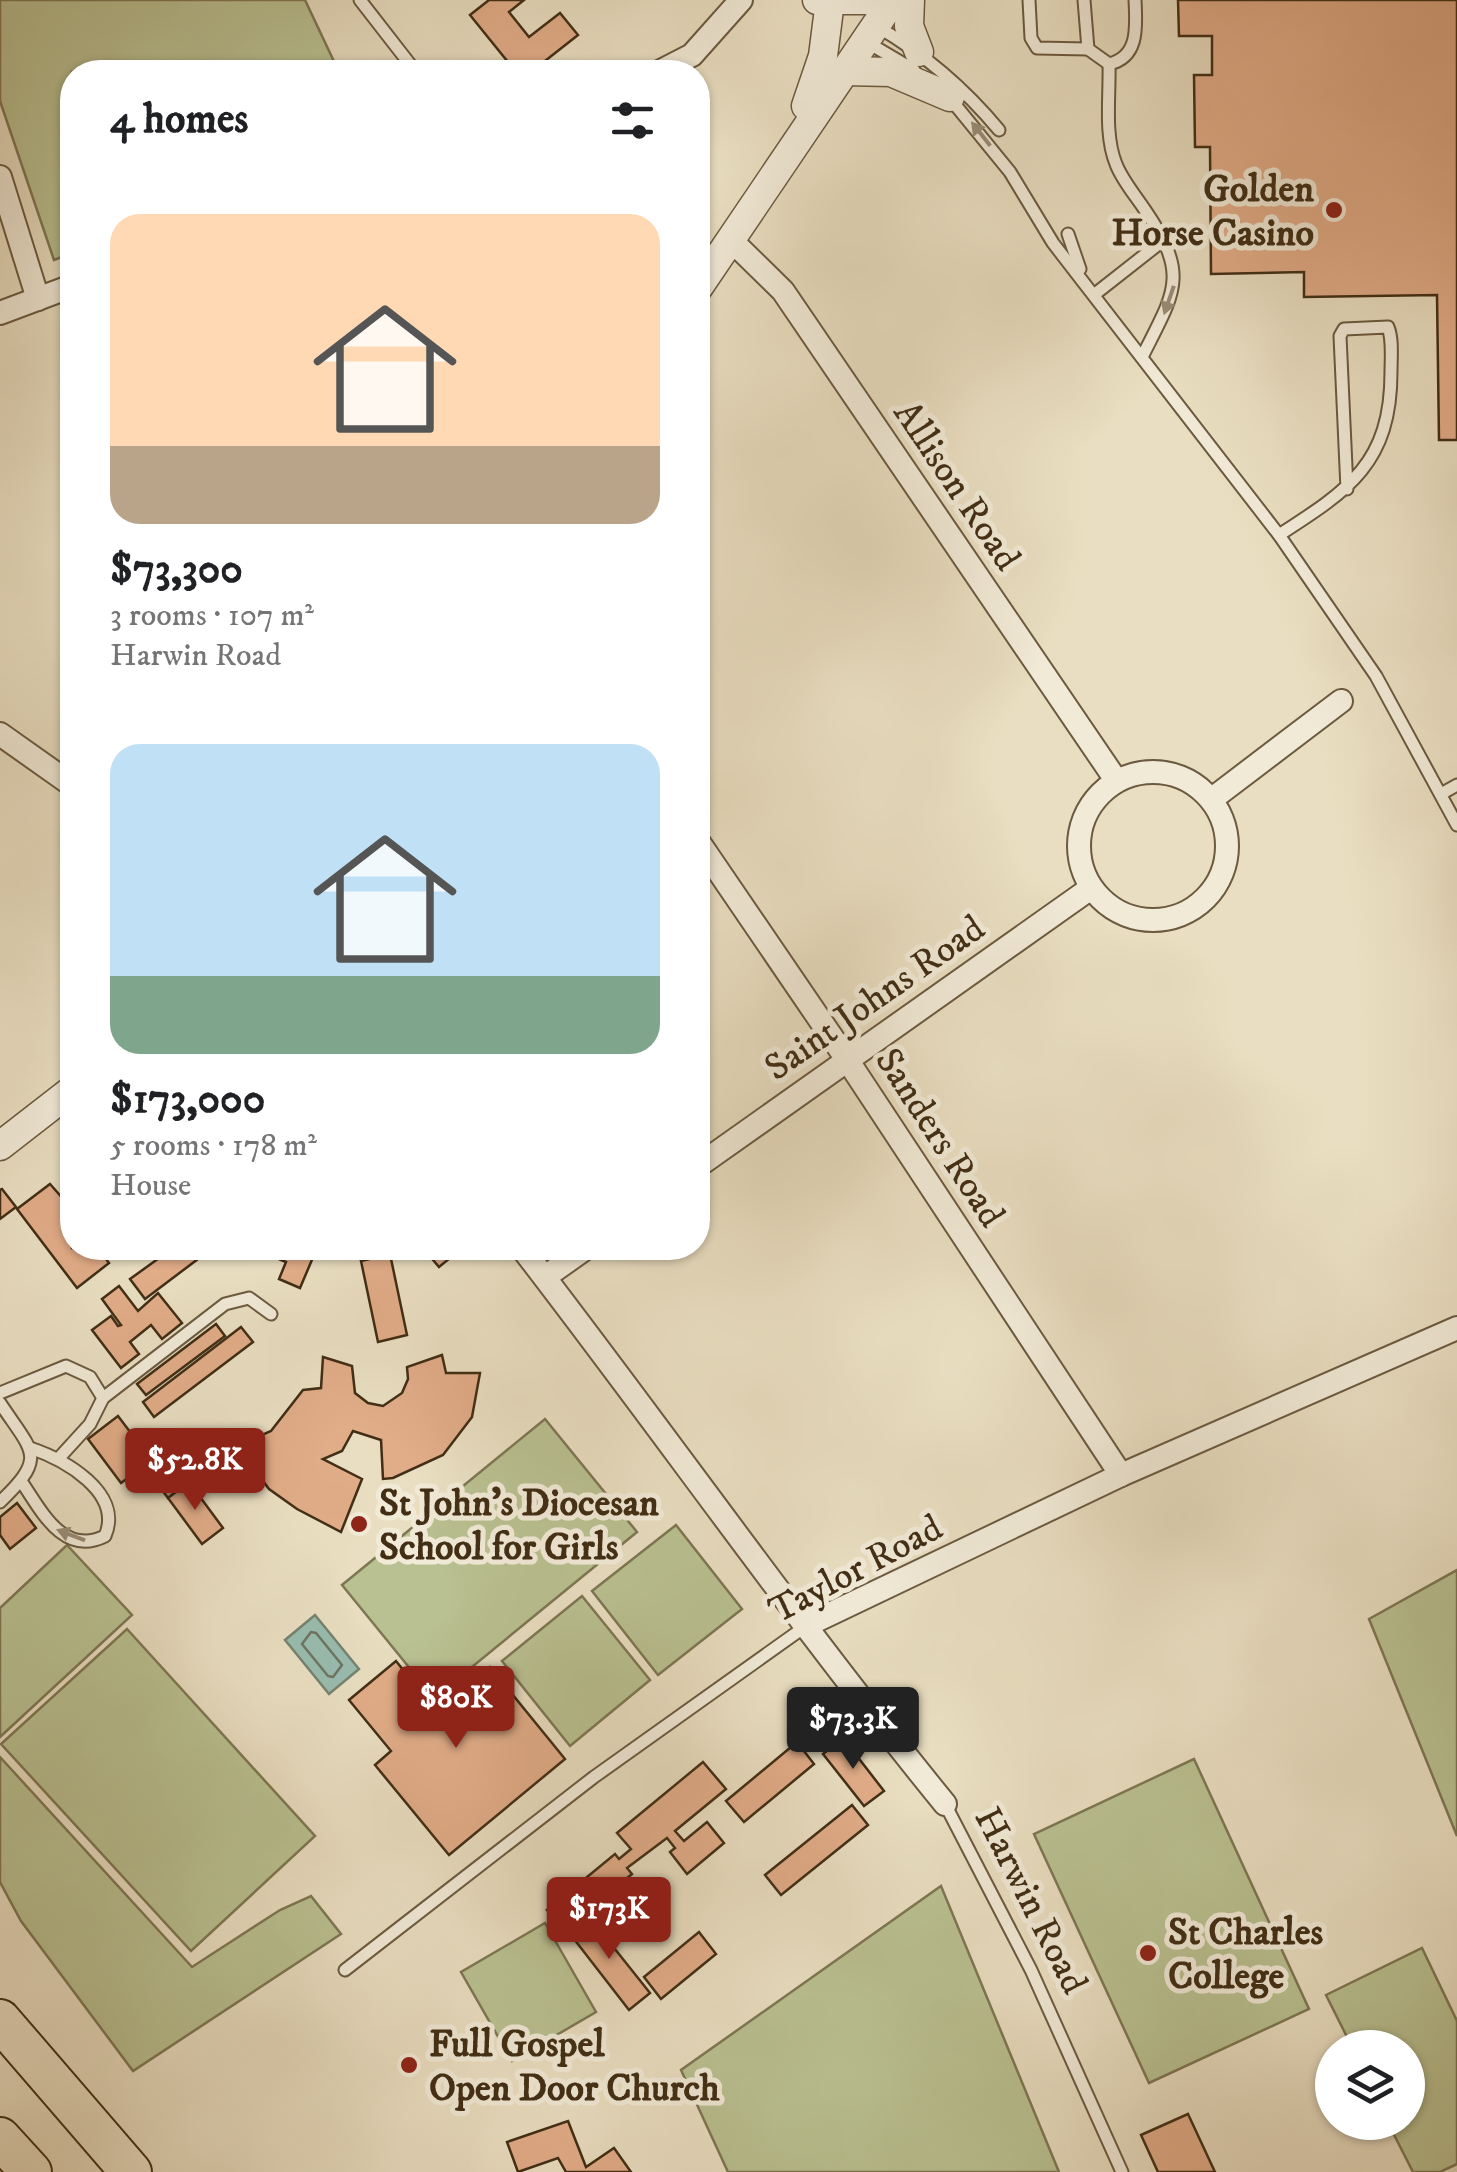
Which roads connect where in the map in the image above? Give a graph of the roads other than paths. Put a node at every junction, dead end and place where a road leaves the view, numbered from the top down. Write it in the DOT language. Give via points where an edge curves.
graph roads {
  1 [pos="360,0"];
  2 [pos="740,0"];
  3 [pos="894,0"];
  4 [pos="910,0"];
  5 [pos="1029,0"];
  6 [pos="1084,0"];
  7 [pos="1135,0"];
  8 [pos="846,14"];
  9 [pos="1088,48"];
  10 [pos="919,52"];
  11 [pos="407,60"];
  12 [pos="684,60"];
  13 [pos="1109,64"];
  14 [pos="844,70"];
  15 [pos="950,98"];
  16 [pos="999,130"];
  17 [pos="782,162"];
  18 [pos="0,177"];
  19 [pos="1068,234"];
  20 [pos="730,239"];
  21 [pos="1165,239"];
  22 [pos="710,270"];
  23 [pos="1083,278"];
  24 [pos="60,291"];
  25 [pos="1095,294"];
  26 [pos="38,299"];
  27 [pos="0,313"];
  28 [pos="1142,357"];
  29 [pos="1347,488"];
  30 [pos="1279,535"];
  31 [pos="1341,701"];
  32 [pos="5,746"];
  33 [pos="60,778"];
  34 [pos="1116,780"];
  35 [pos="1457,786"];
  36 [pos="1441,794"];
  37 [pos="1212,799"];
  38 [pos="1457,824"];
  39 [pos="710,859"];
  40 [pos="1091,888"];
  41 [pos="846,1058"];
  42 [pos="60,1099"];
  43 [pos="0,1144"];
  44 [pos="710,1157"];
  45 [pos="531,1260"];
  46 [pos="570,1260"];
  47 [pos="545,1278"];
  48 [pos="271,1314"];
  49 [pos="1457,1328"];
  50 [pos="0,1392"];
  51 [pos="103,1398"];
  52 [pos="0,1402"];
  53 [pos="30,1448"];
  54 [pos="60,1458"];
  55 [pos="1121,1475"];
  56 [pos="22,1481"];
  57 [pos="0,1502"];
  58 [pos="808,1624"];
  59 [pos="944,1804"];
  60 [pos="345,1970"];
  61 [pos="0,2020"];
  62 [pos="0,2045"];
  63 [pos="0,2138"];
  64 [pos="32,2172"];
  65 [pos="116,2172"];
  66 [pos="131,2172"];
  67 [pos="1122,2172"];
  1 -- 11 [label="lane"];
  2 -- 12 [label="street"];
  3 -- 8 [label="street"];
  4 -- 10 [label="street" via="909,26"];
  5 -- 9 [label="lane" via="1037,48"];
  6 -- 9 [label="lane"];
  7 -- 13 [label="lane" via="1131,50"];
  8 -- 10 [label="lane"];
  8 -- 14 [label="street"];
  8 -- 15 [label="lane"];
  8 -- 17 [label="street"];
  9 -- 13 [label="lane"];
  10 -- 16 [label="lane"];
  13 -- 21 [label="lane" via="1116,168"];
  14 -- 15 [label="street" via="891,72"];
  14 -- 17 [label="street"];
  23 -- 15 [label="lane, one-way"];
  17 -- 20 [label="street"];
  18 -- 26 [label="street"];
  19 -- 23 [label="lane"];
  20 -- 22 [label="street"];
  20 -- 34 [label="street, Allison Road" via="783,291"];
  21 -- 25 [label="lane"];
  21 -- 28 [label="lane, one-way" via="1173,292"];
  23 -- 25 [label="lane"];
  24 -- 26 [label="street"];
  25 -- 28 [label="lane"];
  26 -- 27 [label="street"];
  28 -- 30 [label="lane"];
  29 -- 29 [label="lane" via="1377,452 1387,424 1388,326 1344,329 1340,336"];
  29 -- 30 [label="lane"];
  30 -- 36 [label="lane" via="1376,676"];
  31 -- 37 [label="street"];
  32 -- 33 [label="street"];
  34 -- 37 [label="street" via="1150,770 1184,777"];
  34 -- 40 [label="street" via="1093,801 1080,829 1080,860"];
  35 -- 36 [label="lane"];
  36 -- 38 [label="lane"];
  37 -- 40 [label="street" via="1224,820 1225,868 1197,906 1152,920 1108,905"];
  39 -- 41 [label="street, Sanders Road"];
  40 -- 41 [label="street, Saint Johns Road"];
  41 -- 44 [label="street, Saint Johns Road"];
  41 -- 55 [label="street, Sanders Road"];
  42 -- 43 [label="street"];
  45 -- 47 [label="street, Harwin Road"];
  46 -- 47 [label="street"];
  47 -- 58 [label="street, Harwin Road"];
  48 -- 51 [label="lane" via="249,1298 225,1304"];
  49 -- 55 [label="street, Taylor Road"];
  50 -- 51 [label="lane" via="66,1366 90,1377"];
  51 -- 54 [label="lane"];
  52 -- 53 [label="lane"];
  53 -- 54 [label="lane"];
  53 -- 56 [label="lane" via="33,1462"];
  54 -- 56 [label="lane, one-way" via="88,1479 106,1509 108,1531 101,1539 65,1536"];
  55 -- 58 [label="street, Taylor Road"];
  56 -- 57 [label="lane"];
  58 -- 59 [label="street, Harwin Road" via="856,1696"];
  58 -- 60 [label="lane, Taylor Road" via="594,1777"];
  59 -- 67 [label="lane, Harwin Road" via="1031,1970"];
  61 -- 66 [label="highway"];
  62 -- 65 [label="highway"];
  63 -- 64 [label="highway"];
}
